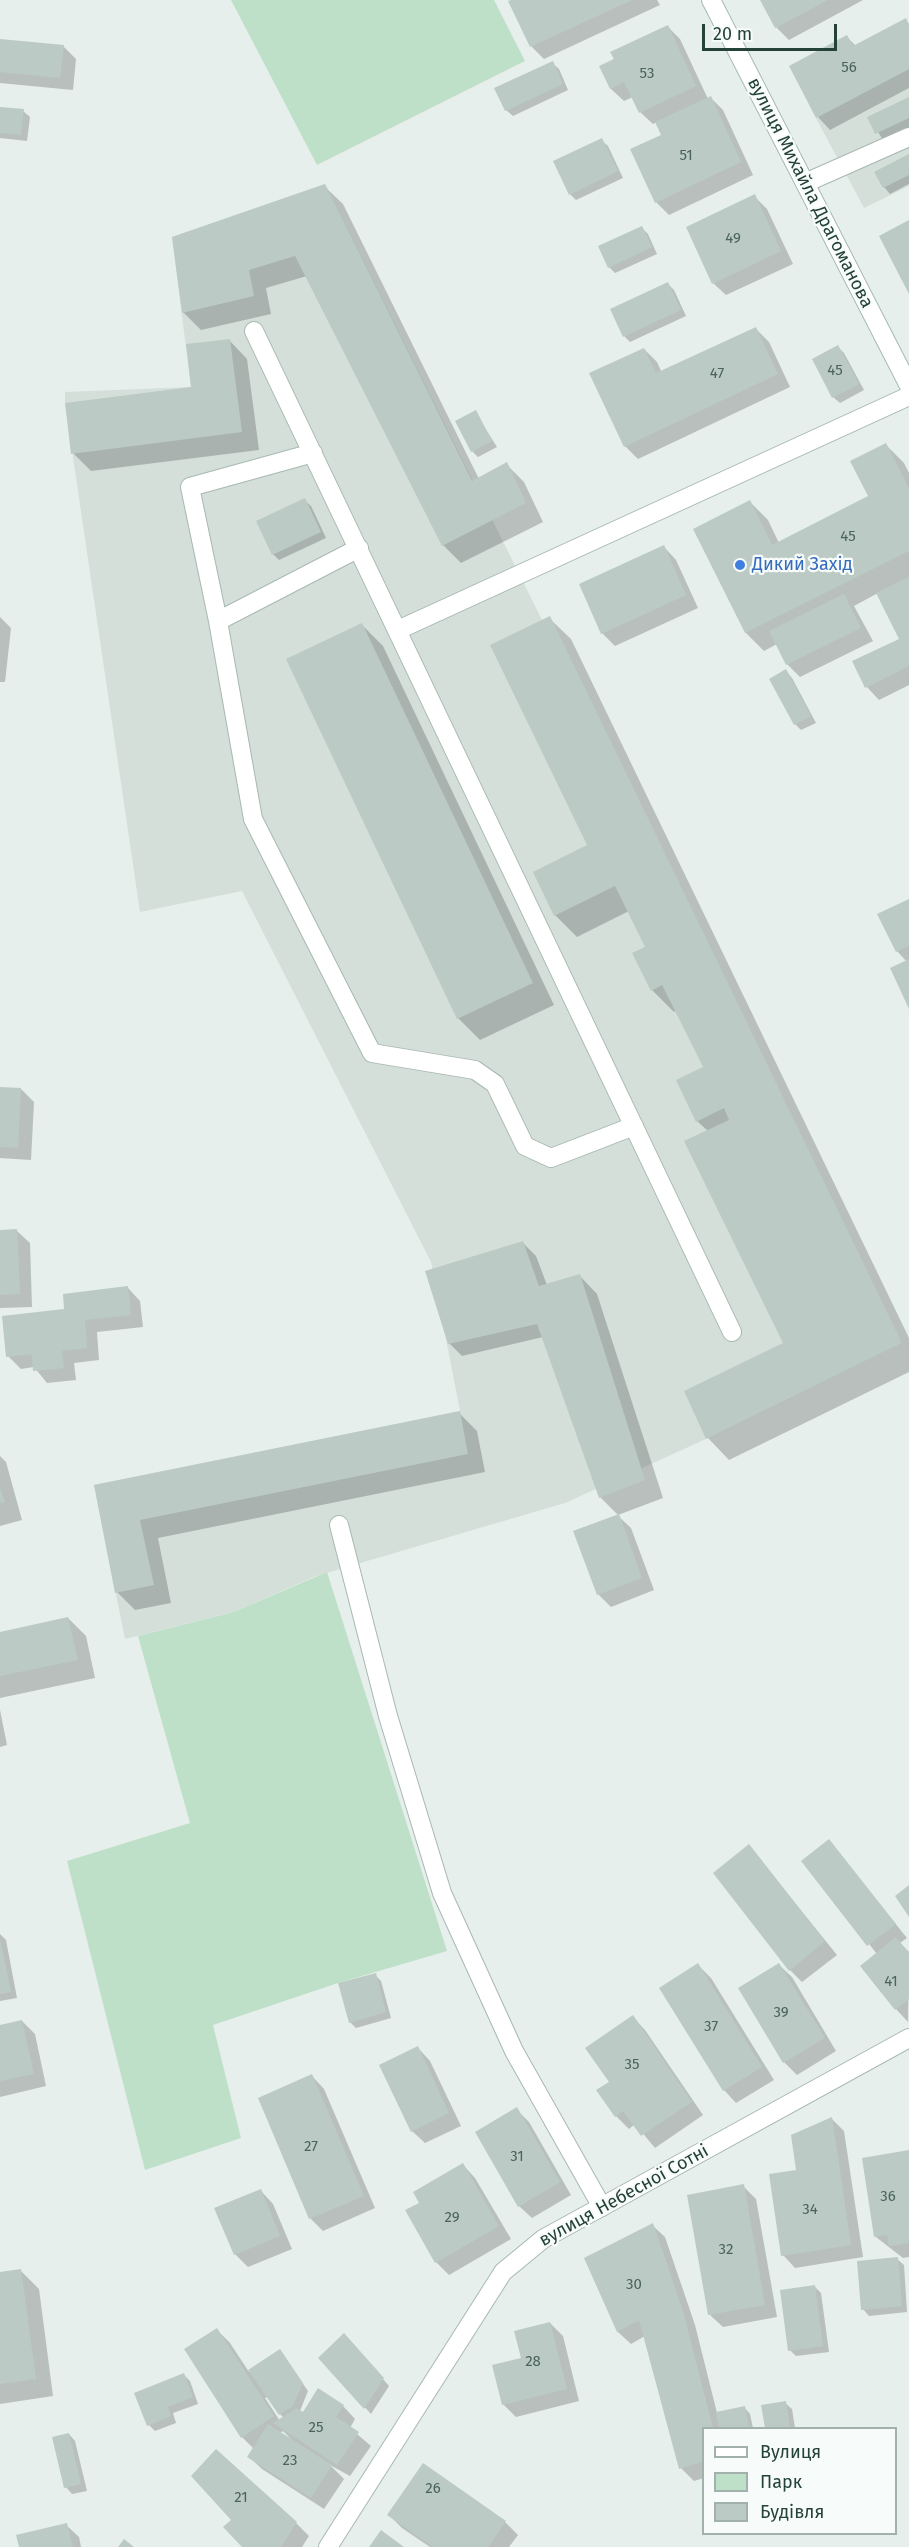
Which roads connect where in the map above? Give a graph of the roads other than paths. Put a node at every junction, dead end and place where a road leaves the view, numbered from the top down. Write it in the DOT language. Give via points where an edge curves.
graph roads {
  1 [pos="711,0"];
  2 [pos="909,137"];
  3 [pos="805,183"];
  4 [pos="254,331"];
  5 [pos="909,386"];
  6 [pos="909,396"];
  7 [pos="313,453"];
  8 [pos="359,548"];
  9 [pos="218,621"];
  10 [pos="399,630"];
  11 [pos="634,1126"];
  12 [pos="732,1332"];
  13 [pos="339,1525"];
  14 [pos="907,2041"];
  15 [pos="602,2207"];
  16 [pos="328,2547"];
  1 -- 3 [label="street, вулиця Михайла Драгоманова"];
  2 -- 3 [label="street"];
  3 -- 5 [label="street, вулиця Михайла Драгоманова"];
  4 -- 7 [label="street"];
  6 -- 10 [label="street"];
  7 -- 8 [label="street"];
  7 -- 9 [label="street" via="190,487"];
  8 -- 9 [label="street"];
  8 -- 10 [label="street"];
  9 -- 11 [label="street" via="253,819 372,1053 475,1070 495,1084 525,1146 551,1158"];
  10 -- 11 [label="street"];
  11 -- 12 [label="street"];
  13 -- 15 [label="street" via="388,1716 442,1893 514,2051"];
  14 -- 15 [label="street, вулиця Небесної Сотні"];
  15 -- 16 [label="street, вулиця Небесної Сотні" via="543,2239 503,2272"];
}
